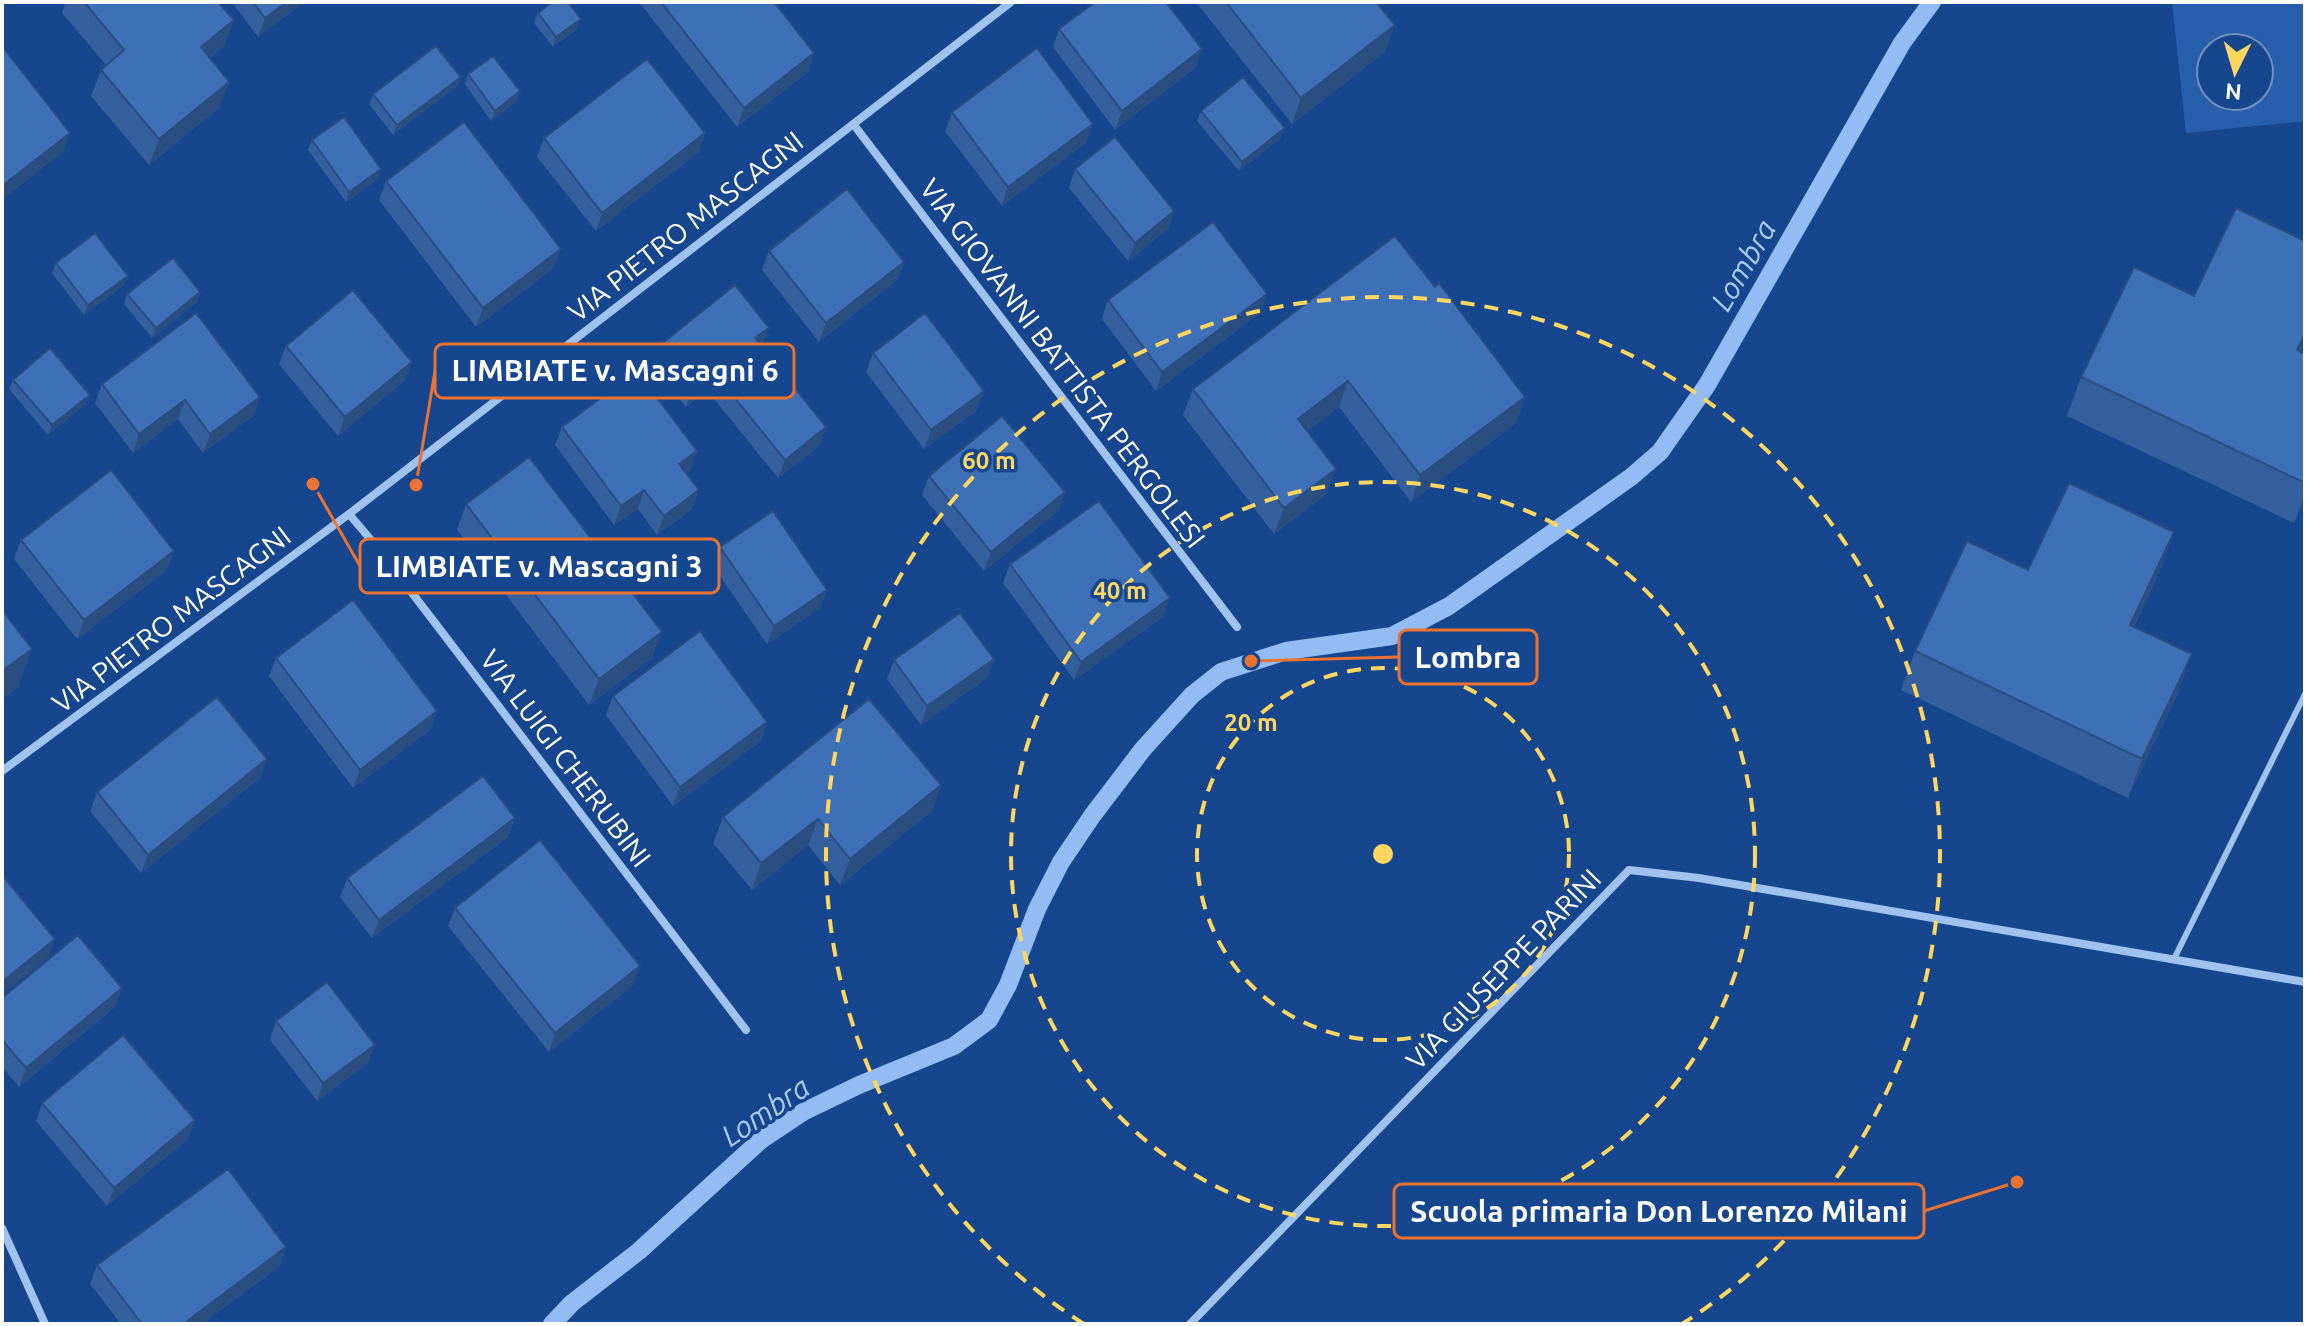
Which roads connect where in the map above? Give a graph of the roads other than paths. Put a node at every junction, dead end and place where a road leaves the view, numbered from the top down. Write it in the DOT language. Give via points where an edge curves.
graph roads {
  1 [pos="1011,2"];
  2 [pos="854,125"];
  3 [pos="349,514"];
  4 [pos="1237,627"];
  5 [pos="2305,694"];
  6 [pos="2,771"];
  7 [pos="2174,959"];
  8 [pos="2305,982"];
  9 [pos="746,1030"];
  10 [pos="2,1228"];
  11 [pos="45,1324"];
  12 [pos="1190,1324"];
  1 -- 2 [label="street, VIA PIETRO MASCAGNI"];
  2 -- 3 [label="street, VIA PIETRO MASCAGNI"];
  2 -- 4 [label="street, VIA GIOVANNI BATTISTA PERGOLESI"];
  3 -- 6 [label="street, VIA PIETRO MASCAGNI"];
  3 -- 9 [label="street, VIA LUIGI CHERUBINI"];
  5 -- 7 [label="lane"];
  7 -- 8 [label="street, VIA GIUSEPPE PARINI"];
  7 -- 12 [label="street, VIA GIUSEPPE PARINI" via="1629,870"];
  10 -- 11 [label="street"];
}
